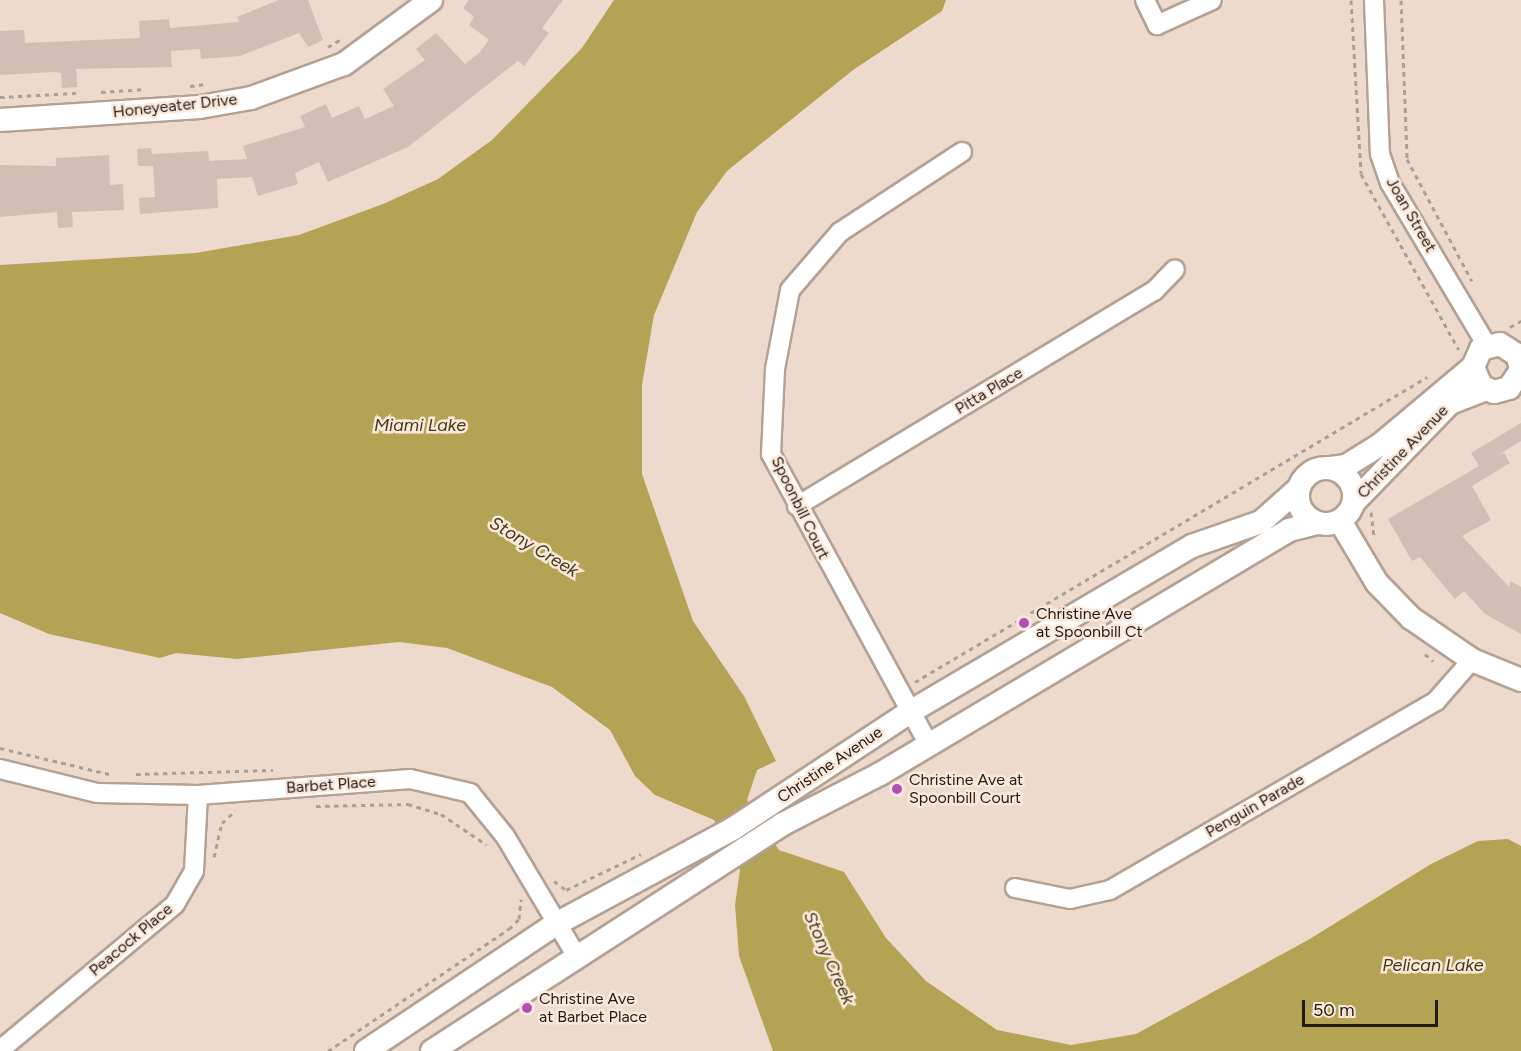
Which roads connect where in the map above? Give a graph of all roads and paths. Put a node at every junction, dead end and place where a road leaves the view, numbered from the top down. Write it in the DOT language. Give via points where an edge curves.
graph roads {
  1 [pos="431,0"];
  2 [pos="1145,0"];
  3 [pos="1212,0"];
  4 [pos="1351,0"];
  5 [pos="1374,0"];
  6 [pos="1401,0"];
  7 [pos="351,32"];
  8 [pos="324,49"];
  9 [pos="216,82"];
  10 [pos="178,87"];
  11 [pos="156,88"];
  12 [pos="0,97"];
  13 [pos="0,120"];
  14 [pos="962,152"];
  15 [pos="1175,269"];
  16 [pos="1478,293"];
  17 [pos="1521,321"];
  18 [pos="1502,325"];
  19 [pos="1487,346"];
  20 [pos="1520,362"];
  21 [pos="1466,363"];
  22 [pos="1431,375"];
  23 [pos="1486,389"];
  24 [pos="1331,468"];
  25 [pos="1298,489"];
  26 [pos="1354,502"];
  27 [pos="798,506"];
  28 [pos="1329,522"];
  29 [pos="1421,650"];
  30 [pos="1472,660"];
  31 [pos="1432,661"];
  32 [pos="1521,680"];
  33 [pos="913,683"];
  34 [pos="910,712"];
  35 [pos="929,745"];
  36 [pos="0,769"];
  37 [pos="198,795"];
  38 [pos="311,806"];
  39 [pos="247,809"];
  40 [pos="494,855"];
  41 [pos="213,864"];
  42 [pos="1015,888"];
  43 [pos="516,890"];
  44 [pos="556,924"];
  45 [pos="576,955"];
  46 [pos="0,1050"];
  47 [pos="328,1051"];
  48 [pos="366,1051"];
  49 [pos="432,1051"];
  1 -- 13 [label="street, Honeyeater Drive" via="368,50 284,89 200,107"];
  2 -- 3 [label="street" via="1157,25"];
  4 -- 21 [label="path" via="1361,174"];
  5 -- 19 [label="street, Joan Street" via="1380,154 1390,183"];
  6 -- 16 [label="path" via="1407,159"];
  7 -- 8 [label="path"];
  9 -- 10 [label="path, Honeyeater Drive"];
  11 -- 12 [label="path, Honeyeater Drive"];
  14 -- 27 [label="street, Spoonbill Court" via="840,232 790,290 775,369 771,454"];
  15 -- 27 [label="street, Pitta Place" via="1154,291"];
  17 -- 18 [label="path"];
  19 -- 20 [label="street" via="1500,344"];
  19 -- 21 [label="street"];
  20 -- 23 [label="street" via="1509,388"];
  21 -- 23 [label="street"];
  21 -- 24 [label="street, Christine Avenue" via="1380,445 1347,466"];
  22 -- 33 [label="path"];
  23 -- 26 [label="street, Christine Avenue" via="1450,403"];
  24 -- 25 [label="street" via="1311,472"];
  24 -- 26 [label="street" via="1350,482"];
  25 -- 28 [label="street" via="1302,512"];
  25 -- 34 [label="street, Christine Avenue" via="1261,522 1192,546"];
  26 -- 28 [label="street"];
  27 -- 34 [label="street, Spoonbill Court"];
  28 -- 30 [label="street" via="1377,583 1411,618"];
  28 -- 35 [label="street, Christine Avenue" via="1289,530"];
  29 -- 31 [label="path"];
  30 -- 32 [label="street"];
  30 -- 42 [label="street, Penguin Parade" via="1436,701 1110,890 1070,899"];
  34 -- 35 [label="street, Spoonbill Court"];
  34 -- 44 [label="street, Christine Avenue" via="693,851"];
  35 -- 45 [label="street, Christine Avenue" via="783,824"];
  36 -- 37 [label="street, Barbet Place" via="97,793"];
  37 -- 44 [label="street, Barbet Place" via="410,779 470,793 505,836"];
  37 -- 46 [label="street, Peacock Place" via="194,871 175,904"];
  38 -- 40 [label="path" via="400,803 424,808 476,834"];
  39 -- 41 [label="path" via="224,818"];
  43 -- 47 [label="path" via="522,910 509,928"];
  44 -- 45 [label="street, Barbet Place"];
  44 -- 48 [label="street, Christine Avenue"];
  45 -- 49 [label="street, Christine Avenue"];
}
